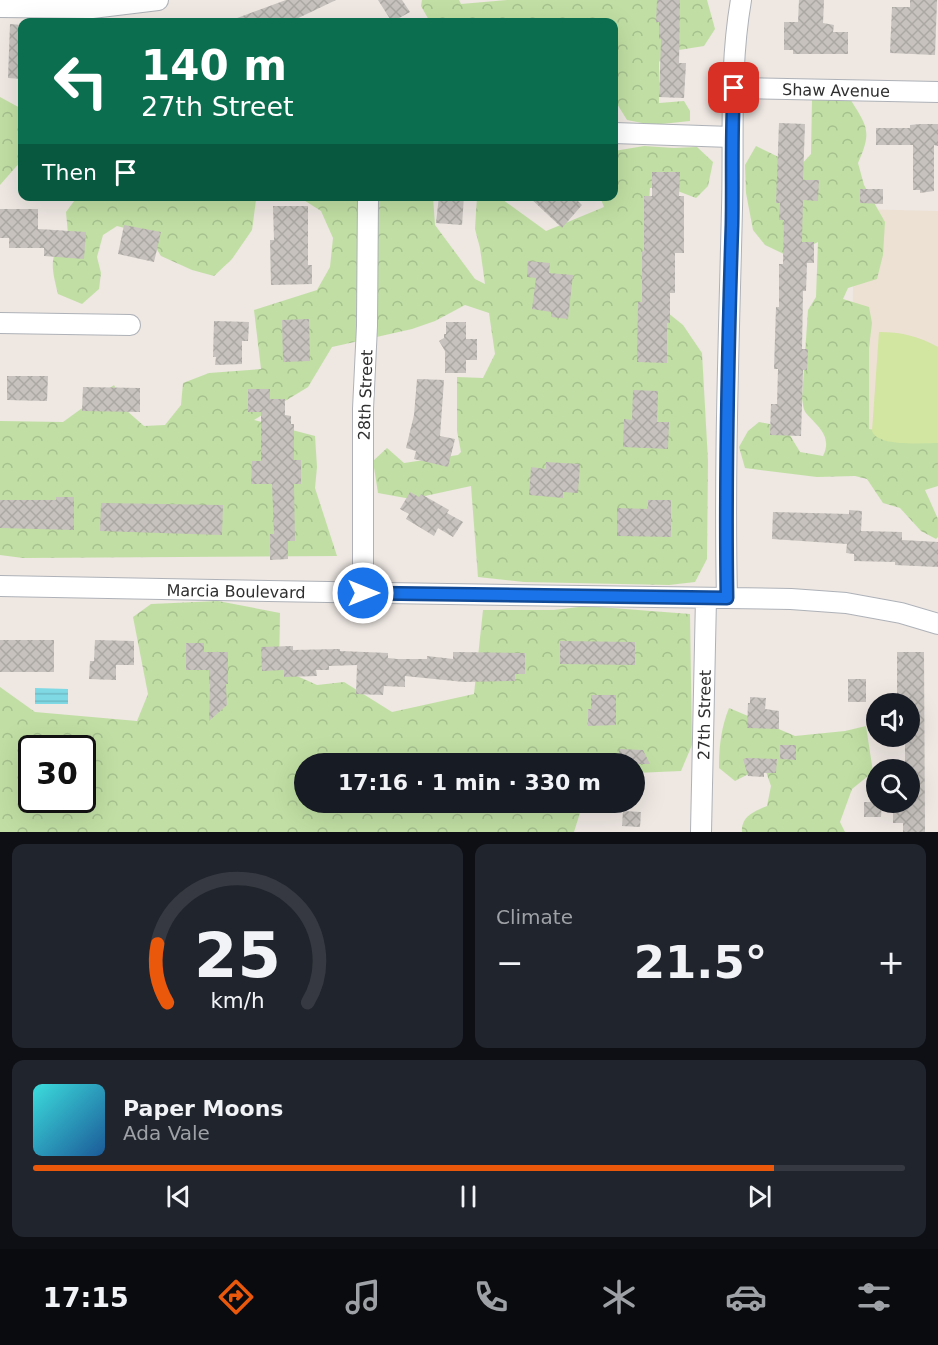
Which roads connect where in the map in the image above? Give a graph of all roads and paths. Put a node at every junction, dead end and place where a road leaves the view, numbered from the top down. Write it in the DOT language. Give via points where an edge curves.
graph roads {
  1 [pos="158,0"];
  2 [pos="741,0"];
  3 [pos="0,7"];
  4 [pos="734,88"];
  5 [pos="938,92"];
  6 [pos="618,133"];
  7 [pos="731,137"];
  8 [pos="368,201"];
  9 [pos="0,322"];
  10 [pos="130,325"];
  11 [pos="0,586"];
  12 [pos="363,593"];
  13 [pos="706,598"];
  14 [pos="727,598"];
  15 [pos="938,624"];
  16 [pos="701,832"];
  1 -- 3 [label="street" via="92,8"];
  2 -- 4 [label="street"];
  4 -- 5 [label="street, Shaw Avenue"];
  4 -- 7 [label="street"];
  6 -- 7 [label="street"];
  7 -- 14 [label="street"];
  8 -- 12 [label="street, 28th Street"];
  9 -- 10 [label="street"];
  11 -- 12 [label="street, Marcia Boulevard"];
  12 -- 13 [label="street, Marcia Boulevard"];
  13 -- 14 [label="street, Marcia Boulevard"];
  13 -- 16 [label="street, 27th Street"];
  14 -- 15 [label="street, Marcia Boulevard" via="846,603"];
}
